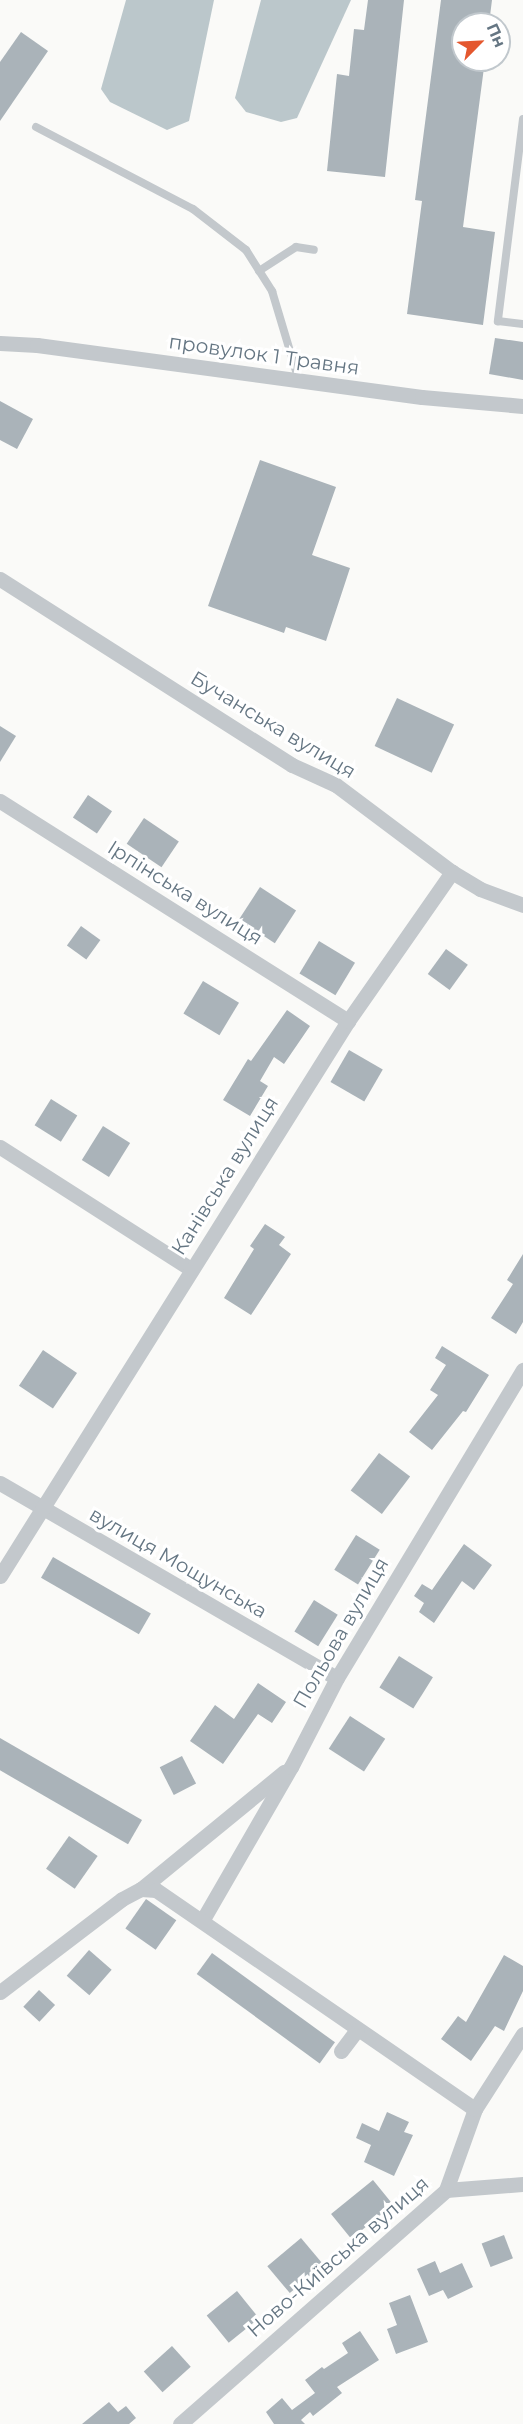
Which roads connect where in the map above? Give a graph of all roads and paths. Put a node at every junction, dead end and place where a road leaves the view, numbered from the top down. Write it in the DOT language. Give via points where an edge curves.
graph roads {
  1 [pos="523,119"];
  2 [pos="36,127"];
  3 [pos="314,250"];
  4 [pos="259,271"];
  5 [pos="523,324"];
  6 [pos="0,343"];
  7 [pos="299,381"];
  8 [pos="523,406"];
  9 [pos="0,579"];
  10 [pos="0,801"];
  11 [pos="452,872"];
  12 [pos="523,905"];
  13 [pos="348,1021"];
  14 [pos="0,1147"];
  15 [pos="191,1269"];
  16 [pos="523,1370"];
  17 [pos="0,1484"];
  18 [pos="43,1510"];
  19 [pos="0,1576"];
  20 [pos="337,1678"];
  21 [pos="291,1767"];
  22 [pos="141,1889"];
  23 [pos="202,1921"];
  24 [pos="0,1992"];
  25 [pos="357,2030"];
  26 [pos="523,2034"];
  27 [pos="341,2051"];
  28 [pos="475,2109"];
  29 [pos="523,2184"];
  30 [pos="446,2190"];
  31 [pos="180,2424"];
  1 -- 5 [label="lane" via="498,321"];
  2 -- 4 [label="lane" via="193,209 246,250"];
  3 -- 4 [label="lane" via="296,247"];
  4 -- 7 [label="lane" via="272,291"];
  6 -- 7 [label="street, провулок 1 Травня"];
  7 -- 8 [label="street, провулок 1 Травня" via="422,398"];
  9 -- 11 [label="street, Бучанська вулиця" via="292,765 336,785"];
  10 -- 13 [label="street, Ірпінська вулиця"];
  11 -- 12 [label="street, Бучанська вулиця" via="480,889"];
  11 -- 13 [label="street, Канівська вулиця"];
  13 -- 15 [label="street, Канівська вулиця"];
  14 -- 15 [label="street"];
  15 -- 18 [label="street, Канівська вулиця"];
  16 -- 20 [label="street, Польова вулиця"];
  17 -- 18 [label="street, вулиця Мощунська"];
  18 -- 19 [label="street, Канівська вулиця"];
  18 -- 20 [label="street, вулиця Мощунська"];
  20 -- 21 [label="street, Польова вулиця"];
  21 -- 22 [label="street"];
  21 -- 23 [label="street, Польова вулиця"];
  22 -- 23 [label="street" via="156,1890"];
  22 -- 24 [label="street" via="122,1899"];
  23 -- 25 [label="street"];
  25 -- 27 [label="street"];
  25 -- 28 [label="street"];
  26 -- 28 [label="street, Ново-Київська вулиця"];
  28 -- 30 [label="street, Ново-Київська вулиця"];
  29 -- 30 [label="street"];
  30 -- 31 [label="street, Ново-Київська вулиця"];
}
